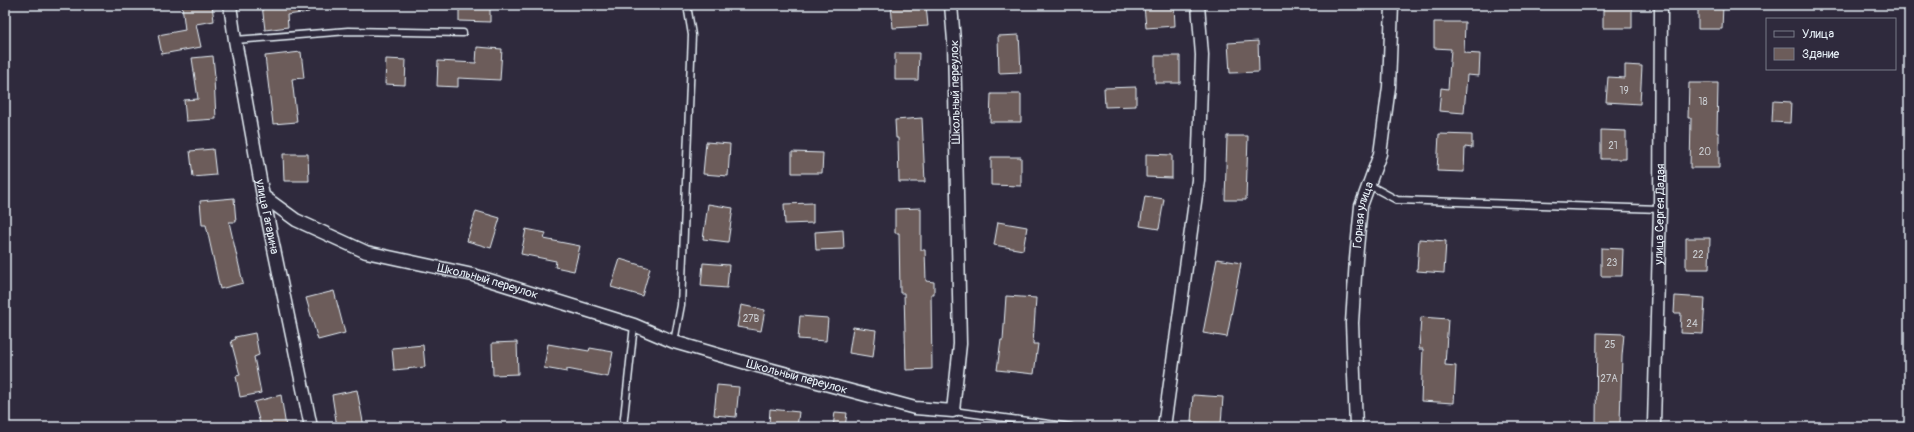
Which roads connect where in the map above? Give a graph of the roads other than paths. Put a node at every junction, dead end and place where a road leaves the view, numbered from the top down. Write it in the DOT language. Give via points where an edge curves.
graph roads {
  1 [pos="230,5"];
  2 [pos="686,5"];
  3 [pos="951,5"];
  4 [pos="1198,5"];
  5 [pos="1392,5"];
  6 [pos="1661,5"];
  7 [pos="463,33"];
  8 [pos="234,40"];
  9 [pos="1369,185"];
  10 [pos="263,196"];
  11 [pos="1660,209"];
  12 [pos="634,325"];
  13 [pos="674,342"];
  14 [pos="953,411"];
  15 [pos="1654,423"];
  16 [pos="311,427"];
  17 [pos="623,427"];
  18 [pos="1071,427"];
  19 [pos="1164,427"];
  20 [pos="1356,427"];
  1 -- 8 [label="street, улица Гагарина"];
  2 -- 13 [label="lane" via="692,35 681,305"];
  3 -- 14 [label="street, Школьный переулок" via="954,41 960,344"];
  4 -- 19 [label="street" via="1202,55 1198,180"];
  5 -- 9 [label="street, Горная улица" via="1388,94 1380,154"];
  6 -- 11 [label="street, улица Сергея Дадая"];
  7 -- 8 [label="lane" via="348,31"];
  8 -- 10 [label="street, улица Гагарина"];
  9 -- 11 [label="lane" via="1397,200"];
  9 -- 20 [label="street, Горная улица" via="1361,206 1352,323"];
  10 -- 12 [label="street, Школьный переулок" via="296,220 366,252 472,275"];
  10 -- 16 [label="street, улица Гагарина"];
  11 -- 15 [label="street, улица Сергея Дадая"];
  12 -- 13 [label="street, Школьный переулок"];
  12 -- 17 [label="lane"];
  13 -- 14 [label="street, Школьный переулок" via="915,408"];
  14 -- 18 [label="lane"];
}
